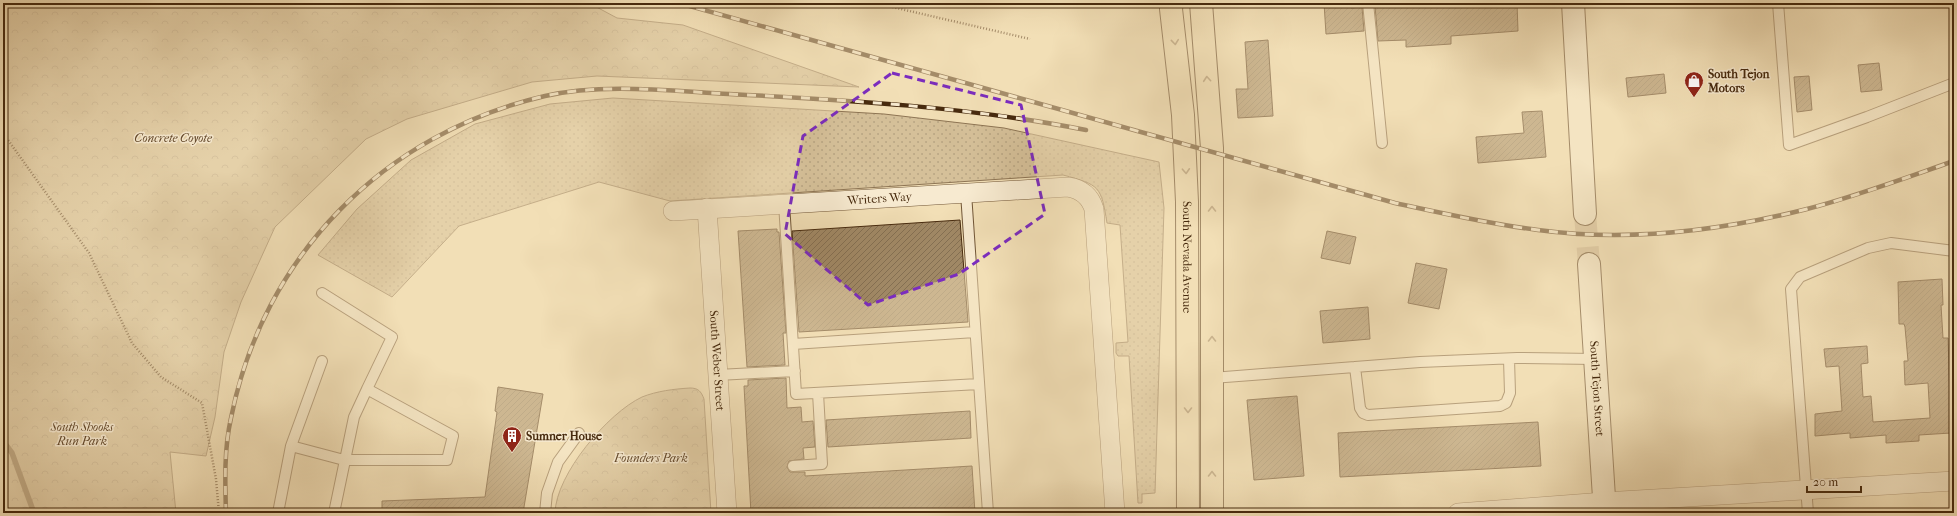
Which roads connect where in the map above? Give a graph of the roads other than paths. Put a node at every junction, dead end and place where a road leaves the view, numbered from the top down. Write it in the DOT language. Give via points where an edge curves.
graph roads {
  1 [pos="1172,3"];
  2 [pos="1201,3"];
  3 [pos="1368,3"];
  4 [pos="1573,3"];
  5 [pos="1778,3"];
  6 [pos="1954,83"];
  7 [pos="1382,143"];
  8 [pos="966,193"];
  9 [pos="784,203"];
  10 [pos="707,208"];
  11 [pos="672,211"];
  12 [pos="1586,214"];
  13 [pos="1954,252"];
  14 [pos="1589,264"];
  15 [pos="322,293"];
  16 [pos="975,332"];
  17 [pos="793,344"];
  18 [pos="1595,358"];
  19 [pos="1509,359"];
  20 [pos="322,361"];
  21 [pos="1354,367"];
  22 [pos="795,371"];
  23 [pos="718,375"];
  24 [pos="1212,378"];
  25 [pos="979,384"];
  26 [pos="367,389"];
  27 [pos="818,393"];
  28 [pos="579,433"];
  29 [pos="291,446"];
  30 [pos="344,460"];
  31 [pos="793,466"];
  32 [pos="1954,481"];
  33 [pos="1806,490"];
  34 [pos="1604,507"];
  35 [pos="278,513"];
  36 [pos="334,513"];
  37 [pos="545,513"];
  38 [pos="727,513"];
  39 [pos="988,513"];
  40 [pos="1114,513"];
  41 [pos="1188,513"];
  42 [pos="1212,513"];
  43 [pos="1458,513"];
  44 [pos="1808,513"];
  1 -- 41 [label="main road, South Nevada Avenue, one-way" via="1188,202"];
  24 -- 2 [label="main road, South Nevada Avenue, one-way" via="1212,148"];
  3 -- 7 [label="lane"];
  4 -- 12 [label="street"];
  5 -- 6 [label="lane" via="1789,145"];
  8 -- 9 [label="street, Writers Way"];
  8 -- 16 [label="lane"];
  8 -- 40 [label="street, Writers Way" via="1068,187 1089,197 1094,209"];
  9 -- 10 [label="street, Writers Way"];
  9 -- 17 [label="lane"];
  10 -- 11 [label="street, Writers Way"];
  10 -- 23 [label="street, South Weber Street"];
  13 -- 33 [label="lane" via="1891,242 1868,248 1800,277 1791,289"];
  14 -- 18 [label="street, South Tejon Street"];
  15 -- 26 [label="lane" via="392,337"];
  16 -- 17 [label="lane"];
  16 -- 25 [label="lane"];
  17 -- 22 [label="lane"];
  18 -- 19 [label="lane"];
  18 -- 34 [label="street, South Tejon Street"];
  19 -- 21 [label="lane"];
  19 -- 21 [label="lane" via="1510,394 1506,403 1500,406 1368,415 1360,408"];
  20 -- 29 [label="lane"];
  21 -- 24 [label="lane"];
  22 -- 23 [label="lane"];
  22 -- 27 [label="lane" via="796,394"];
  23 -- 38 [label="street, South Weber Street"];
  42 -- 24 [label="main road, South Nevada Avenue, one-way"];
  25 -- 27 [label="lane"];
  25 -- 39 [label="lane"];
  26 -- 30 [label="lane" via="354,418"];
  26 -- 30 [label="lane" via="453,436 448,460"];
  27 -- 31 [label="lane" via="822,464"];
  28 -- 37 [label="lane" via="558,462 547,493"];
  29 -- 30 [label="lane"];
  29 -- 35 [label="lane"];
  30 -- 36 [label="lane"];
  32 -- 33 [label="street"];
  33 -- 34 [label="street"];
  33 -- 44 [label="lane"];
  34 -- 43 [label="street"];
}
